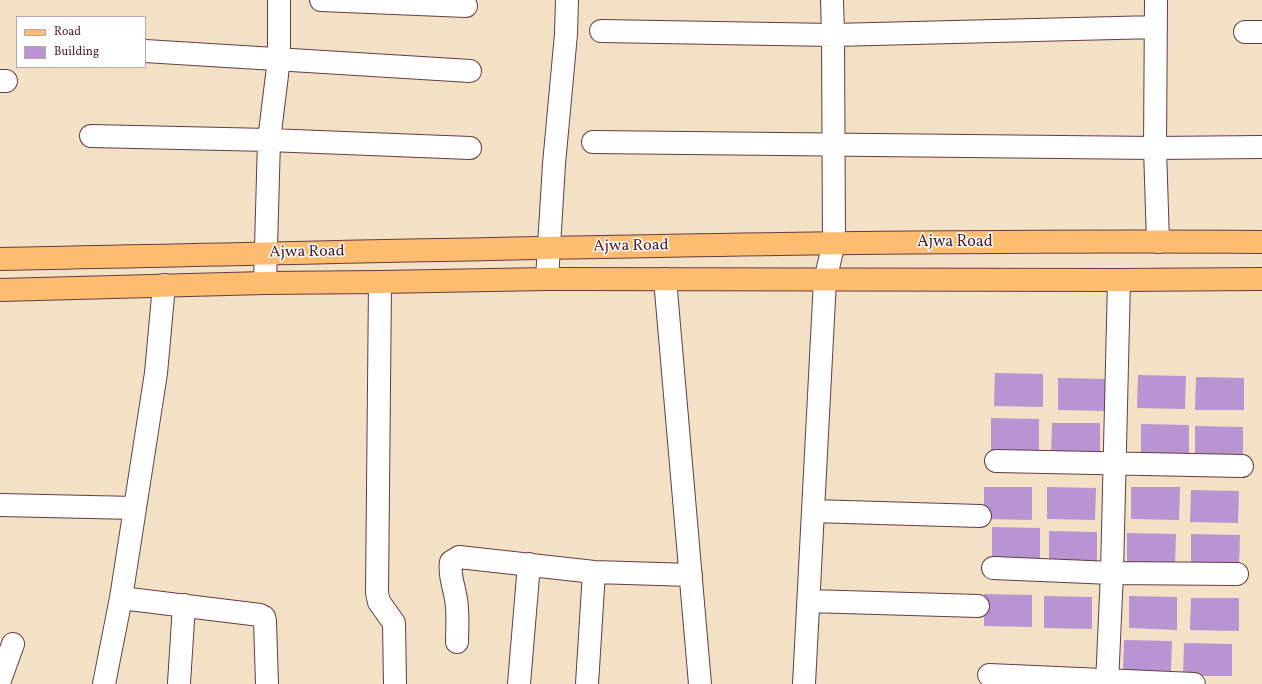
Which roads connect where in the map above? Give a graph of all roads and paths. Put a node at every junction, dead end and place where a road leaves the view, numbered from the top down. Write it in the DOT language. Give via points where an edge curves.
graph roads {
  1 [pos="279,0"];
  2 [pos="321,0"];
  3 [pos="567,0"];
  4 [pos="832,0"];
  5 [pos="1156,0"];
  6 [pos="466,6"];
  7 [pos="1156,27"];
  8 [pos="601,31"];
  9 [pos="833,35"];
  10 [pos="146,51"];
  11 [pos="279,59"];
  12 [pos="470,71"];
  13 [pos="91,136"];
  14 [pos="269,140"];
  15 [pos="593,142"];
  16 [pos="832,144"];
  17 [pos="1262,147"];
  18 [pos="470,148"];
  19 [pos="1155,148"];
  20 [pos="1158,242"];
  21 [pos="1262,242"];
  22 [pos="834,243"];
  23 [pos="548,248"];
  24 [pos="266,254"];
  25 [pos="0,259"];
  26 [pos="546,279"];
  27 [pos="665,279"];
  28 [pos="1262,279"];
  29 [pos="825,280"];
  30 [pos="1119,280"];
  31 [pos="380,282"];
  32 [pos="265,283"];
  33 [pos="164,285"];
  34 [pos="0,290"];
  35 [pos="996,461"];
  36 [pos="1115,464"];
  37 [pos="1242,466"];
  38 [pos="0,505"];
  39 [pos="135,508"];
  40 [pos="813,510"];
  41 [pos="980,516"];
  42 [pos="529,564"];
  43 [pos="994,568"];
  44 [pos="594,572"];
  45 [pos="1112,574"];
  46 [pos="1237,574"];
  47 [pos="691,575"];
  48 [pos="121,598"];
  49 [pos="809,600"];
  50 [pos="184,605"];
  51 [pos="978,606"];
  52 [pos="457,642"];
  53 [pos="13,644"];
  54 [pos="989,675"];
  55 [pos="0,680"];
  56 [pos="1107,682"];
  57 [pos="179,683"];
  58 [pos="104,684"];
  59 [pos="267,684"];
  60 [pos="395,684"];
  61 [pos="519,684"];
  62 [pos="587,684"];
  63 [pos="700,684"];
  64 [pos="804,684"];
  65 [pos="1194,684"];
  1 -- 11 [label="street"];
  2 -- 6 [label="street"];
  3 -- 23 [label="street"];
  4 -- 9 [label="street"];
  5 -- 7 [label="street"];
  7 -- 9 [label="street"];
  7 -- 19 [label="street"];
  8 -- 9 [label="street"];
  9 -- 16 [label="street"];
  10 -- 11 [label="street"];
  11 -- 12 [label="street"];
  11 -- 14 [label="street"];
  13 -- 14 [label="street"];
  14 -- 18 [label="street"];
  14 -- 24 [label="street"];
  15 -- 16 [label="street"];
  16 -- 19 [label="street"];
  16 -- 22 [label="street"];
  17 -- 19 [label="street"];
  19 -- 20 [label="street"];
  20 -- 21 [label="main road, Ajwa Road"];
  20 -- 22 [label="main road, Ajwa Road"];
  22 -- 23 [label="main road, Ajwa Road"];
  22 -- 29 [label="street"];
  23 -- 24 [label="main road, Ajwa Road"];
  23 -- 26 [label="street"];
  24 -- 25 [label="main road, Ajwa Road"];
  24 -- 32 [label="street"];
  26 -- 27 [label="main road, Ajwa Road"];
  26 -- 31 [label="main road, Ajwa Road"];
  27 -- 29 [label="main road, Ajwa Road"];
  27 -- 47 [label="street"];
  28 -- 30 [label="main road, Ajwa Road"];
  29 -- 30 [label="main road, Ajwa Road"];
  29 -- 40 [label="street"];
  30 -- 36 [label="street"];
  31 -- 32 [label="main road, Ajwa Road"];
  31 -- 60 [label="street" via="377,593 379,602 394,624"];
  32 -- 33 [label="main road, Ajwa Road"];
  33 -- 34 [label="main road, Ajwa Road"];
  33 -- 39 [label="street" via="156,373"];
  35 -- 36 [label="street"];
  36 -- 37 [label="street"];
  36 -- 45 [label="street"];
  38 -- 39 [label="street"];
  39 -- 48 [label="street"];
  40 -- 41 [label="street"];
  40 -- 49 [label="street"];
  42 -- 44 [label="street"];
  42 -- 52 [label="street" via="459,557 451,562 451,580 457,604"];
  42 -- 61 [label="street"];
  43 -- 45 [label="street"];
  44 -- 47 [label="street"];
  44 -- 62 [label="street"];
  45 -- 46 [label="street"];
  45 -- 56 [label="street"];
  47 -- 63 [label="street"];
  48 -- 50 [label="street"];
  48 -- 58 [label="street"];
  49 -- 51 [label="street"];
  49 -- 64 [label="street"];
  50 -- 57 [label="street"];
  50 -- 59 [label="street" via="264,617"];
  53 -- 55 [label="street"];
  54 -- 56 [label="street"];
  56 -- 65 [label="street"];
}
